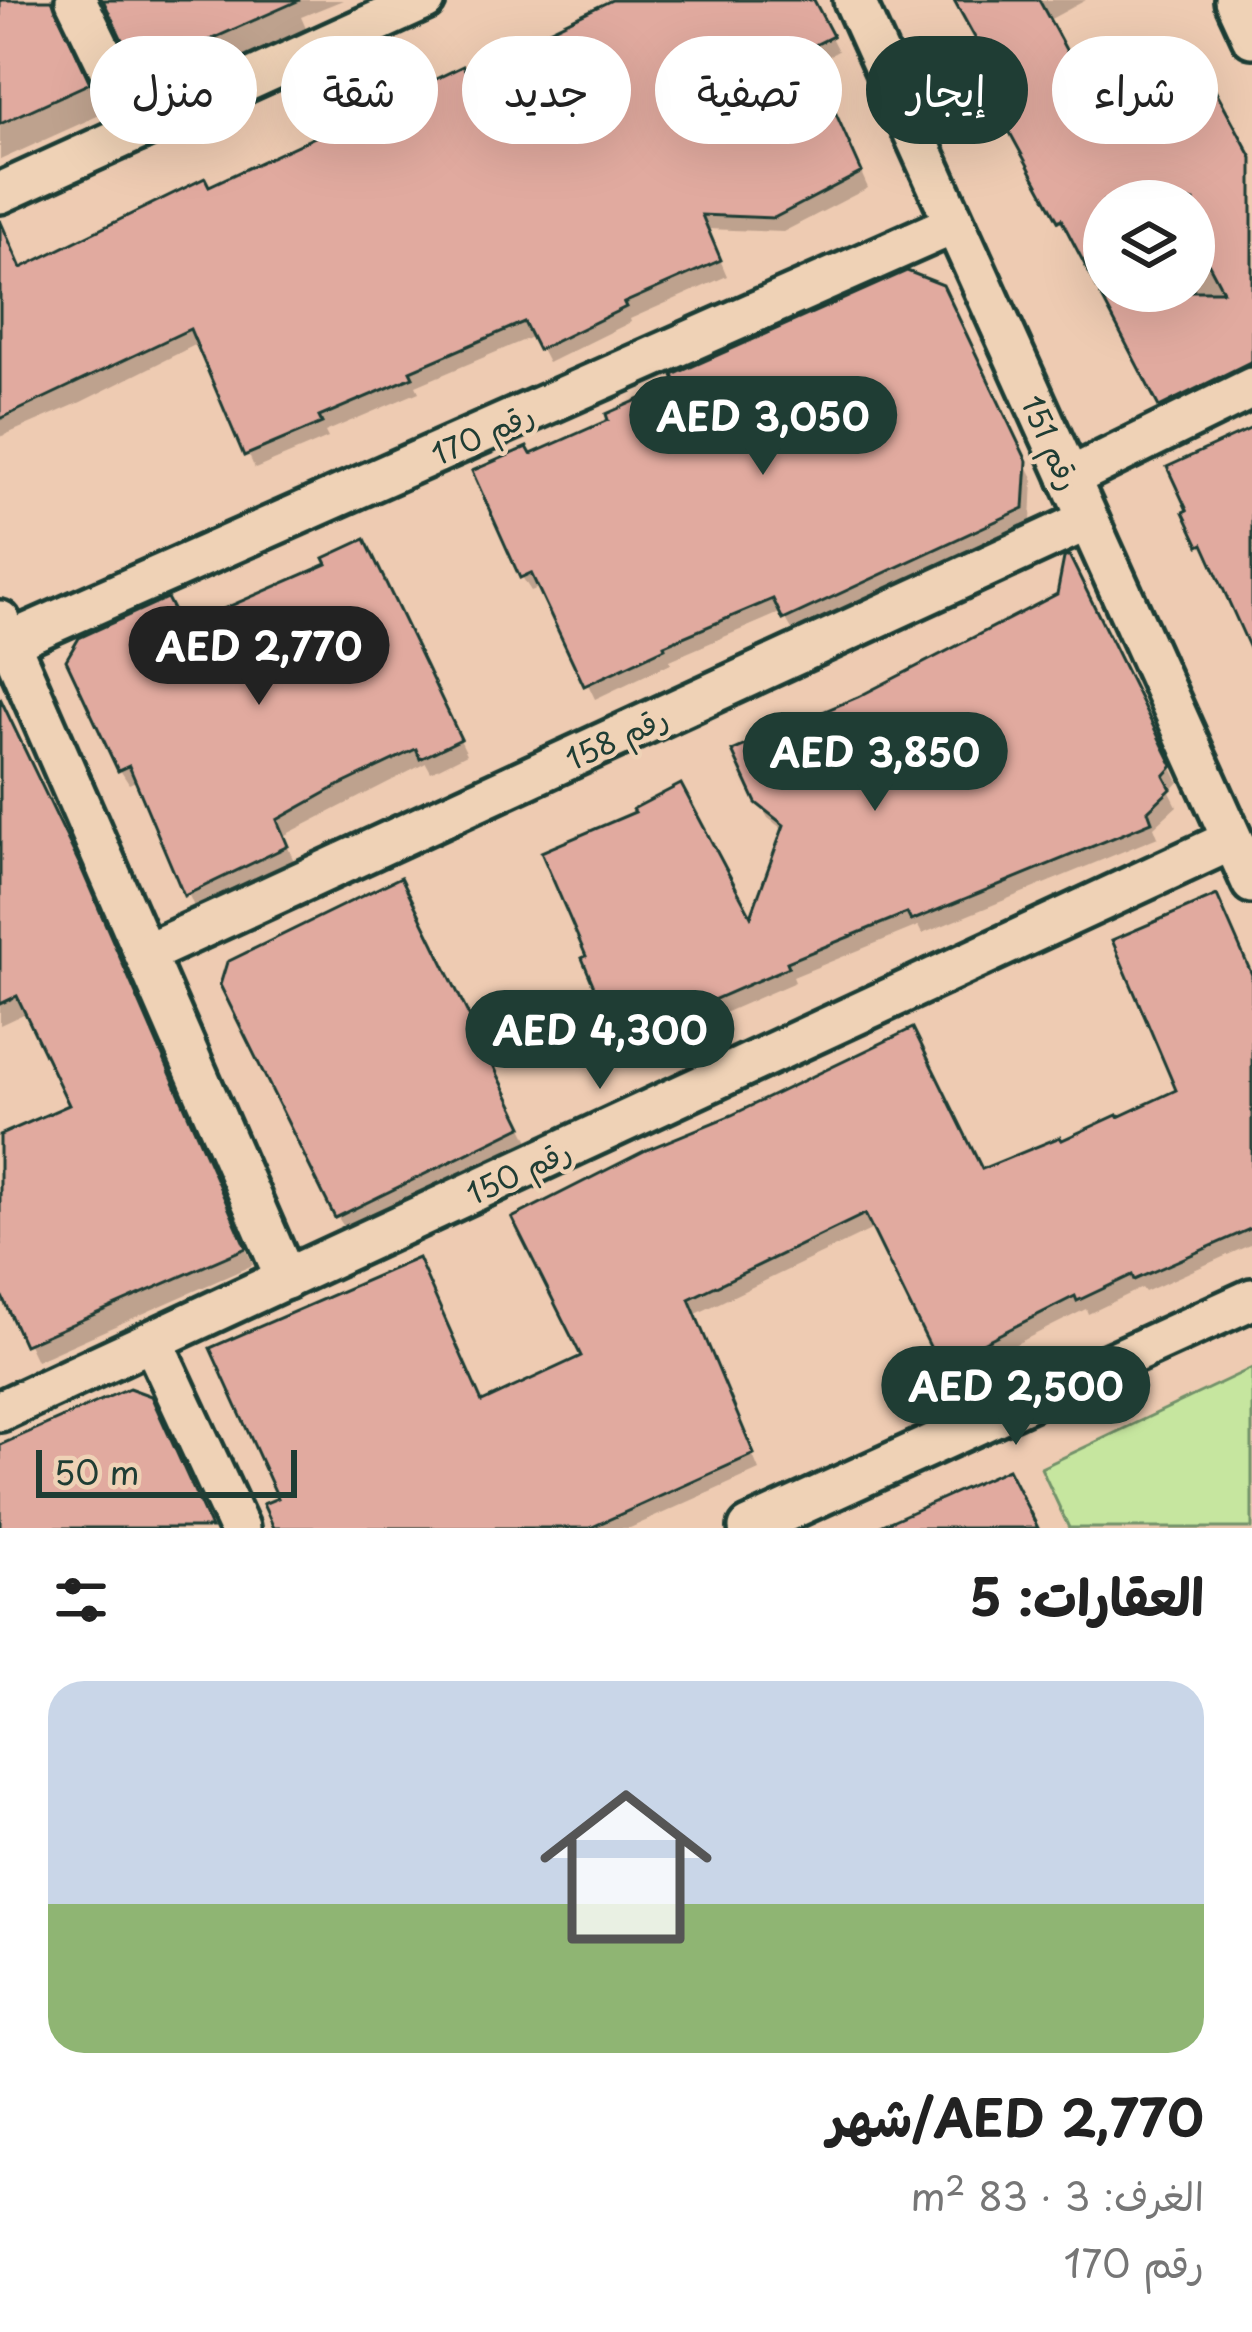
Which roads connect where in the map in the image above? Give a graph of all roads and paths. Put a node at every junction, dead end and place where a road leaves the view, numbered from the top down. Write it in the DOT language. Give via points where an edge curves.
graph roads {
  1 [pos="76,0"];
  2 [pos="424,0"];
  3 [pos="854,0"];
  4 [pos="1235,0"];
  5 [pos="93,36"];
  6 [pos="1252,37"];
  7 [pos="257,76"];
  8 [pos="108,144"];
  9 [pos="0,193"];
  10 [pos="954,224"];
  11 [pos="1252,388"];
  12 [pos="1069,478"];
  13 [pos="1088,520"];
  14 [pos="4,632"];
  15 [pos="1232,840"];
  16 [pos="1252,883"];
  17 [pos="145,954"];
  18 [pos="286,1279"];
  19 [pos="1252,1299"];
  20 [pos="152,1342"];
  21 [pos="3,1401"];
  22 [pos="239,1528"];
  23 [pos="749,1528"];
  1 -- 5 [label="street"];
  2 -- 7 [label="street"];
  3 -- 10 [label="street, رقم 151"];
  4 -- 6 [label="street"];
  8 -- 9 [label="street"];
  10 -- 12 [label="street, رقم 151"];
  10 -- 14 [label="street, رقم 170"];
  11 -- 12 [label="street"];
  12 -- 13 [label="street, رقم 151"];
  13 -- 15 [label="street, رقم 151"];
  13 -- 17 [label="street, رقم 158"];
  14 -- 17 [label="street"];
  15 -- 16 [label="street, رقم 151"];
  15 -- 18 [label="street, رقم 150"];
  17 -- 18 [label="street"];
  18 -- 20 [label="street, رقم 150"];
  19 -- 23 [label="street"];
  20 -- 21 [label="street, رقم 150"];
  20 -- 22 [label="street"];
}
